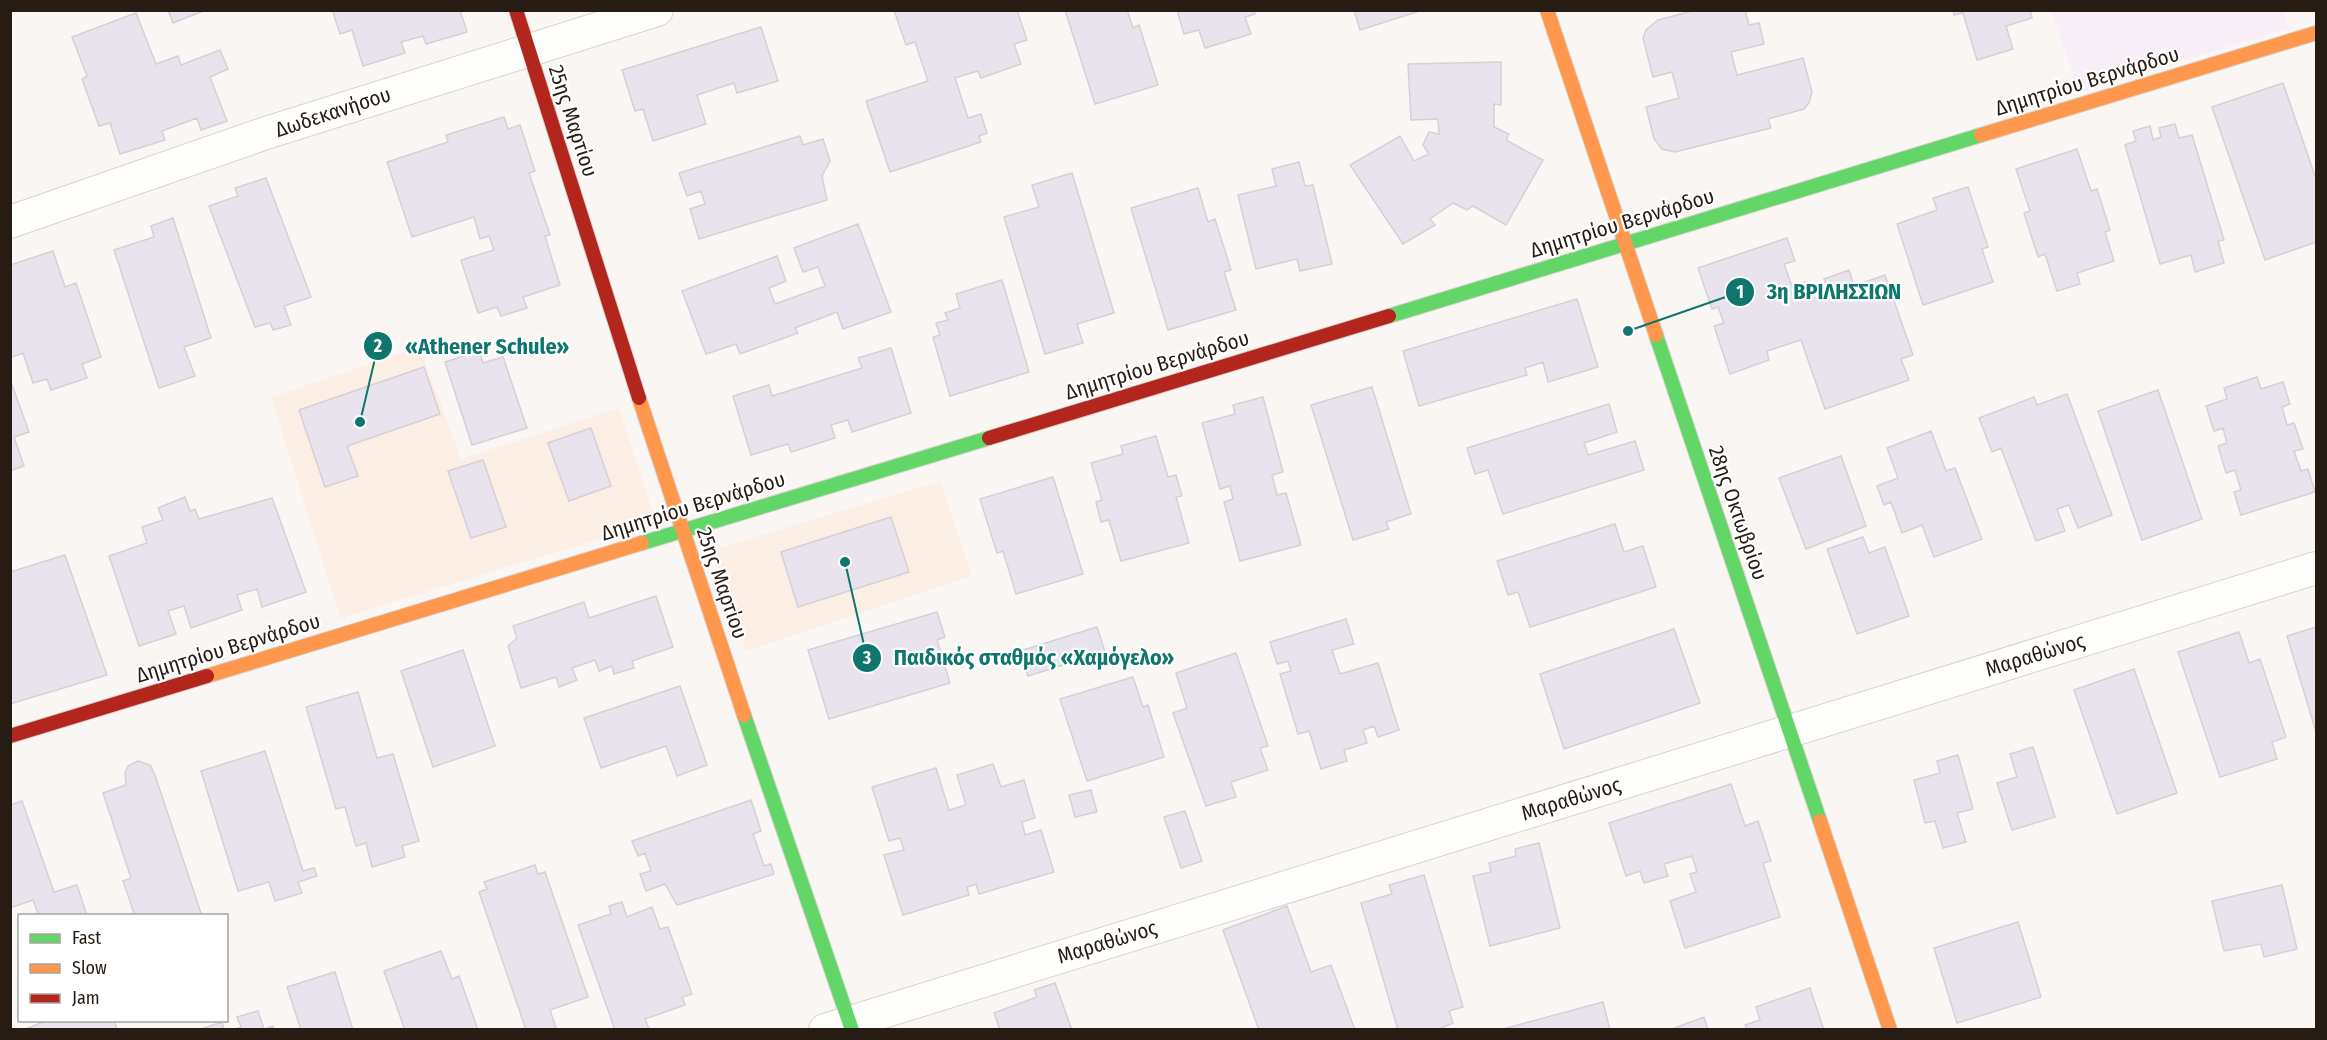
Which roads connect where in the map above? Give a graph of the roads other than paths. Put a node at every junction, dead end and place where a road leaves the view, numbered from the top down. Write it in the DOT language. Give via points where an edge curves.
graph roads {
  1 [pos="516,10"];
  2 [pos="657,10"];
  3 [pos="1547,10"];
  4 [pos="2316,33"];
  5 [pos="529,49"];
  6 [pos="10,222"];
  7 [pos="1625,244"];
  8 [pos="682,531"];
  9 [pos="2316,568"];
  10 [pos="1789,731"];
  11 [pos="10,736"];
  12 [pos="842,1027"];
  13 [pos="1890,1029"];
  1 -- 5 [label="street, 25ης Μαρτίου"];
  2 -- 5 [label="street, Δωδεκανήσου"];
  3 -- 7 [label="street, 28ης Οκτωβρίου"];
  4 -- 7 [label="street, Δημητρίου Βερνάρδου"];
  5 -- 6 [label="street, Δωδεκανήσου" via="266,133"];
  5 -- 8 [label="street, 25ης Μαρτίου"];
  7 -- 8 [label="street, Δημητρίου Βερνάρδου"];
  7 -- 10 [label="street, 28ης Οκτωβρίου"];
  8 -- 11 [label="street, Δημητρίου Βερνάρδου"];
  8 -- 12 [label="street, 25ης Μαρτίου"];
  9 -- 10 [label="street, Μαραθώνος"];
  10 -- 12 [label="street, Μαραθώνος"];
  10 -- 13 [label="street, 28ης Οκτωβρίου"];
}
